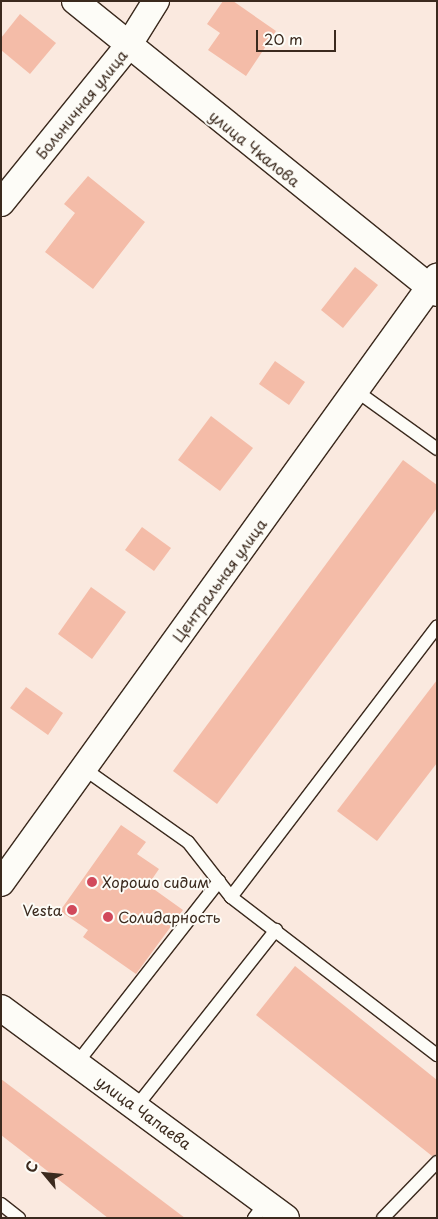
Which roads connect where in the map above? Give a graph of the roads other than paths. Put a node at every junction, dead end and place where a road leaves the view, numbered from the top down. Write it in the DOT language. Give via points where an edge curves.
graph roads {
  1 [pos="76,1"];
  2 [pos="156,1"];
  3 [pos="128,46"];
  4 [pos="1,203"];
  5 [pos="434,286"];
  6 [pos="355,390"];
  7 [pos="437,449"];
  8 [pos="437,627"];
  9 [pos="84,768"];
  10 [pos="219,881"];
  11 [pos="1,883"];
  12 [pos="231,897"];
  13 [pos="276,930"];
  14 [pos="1,1008"];
  15 [pos="437,1055"];
  16 [pos="77,1063"];
  17 [pos="136,1106"];
  18 [pos="437,1162"];
  19 [pos="1,1204"];
  20 [pos="269,1213"];
  21 [pos="19,1218"];
  22 [pos="383,1218"];
  1 -- 3 [label="street, улица Чкалова"];
  2 -- 3 [label="street, Больничная улица"];
  3 -- 4 [label="street, Больничная улица"];
  3 -- 5 [label="street, улица Чкалова"];
  5 -- 6 [label="street, Центральная улица"];
  6 -- 7 [label="lane"];
  6 -- 9 [label="street, Центральная улица"];
  8 -- 12 [label="lane"];
  9 -- 10 [label="lane" via="188,842"];
  9 -- 11 [label="street, Центральная улица"];
  10 -- 12 [label="lane"];
  10 -- 16 [label="lane"];
  12 -- 13 [label="lane"];
  13 -- 15 [label="lane"];
  13 -- 17 [label="lane"];
  14 -- 16 [label="street, улица Чапаева"];
  16 -- 17 [label="street, улица Чапаева"];
  17 -- 20 [label="street, улица Чапаева"];
  18 -- 22 [label="lane"];
  19 -- 21 [label="lane"];
}
